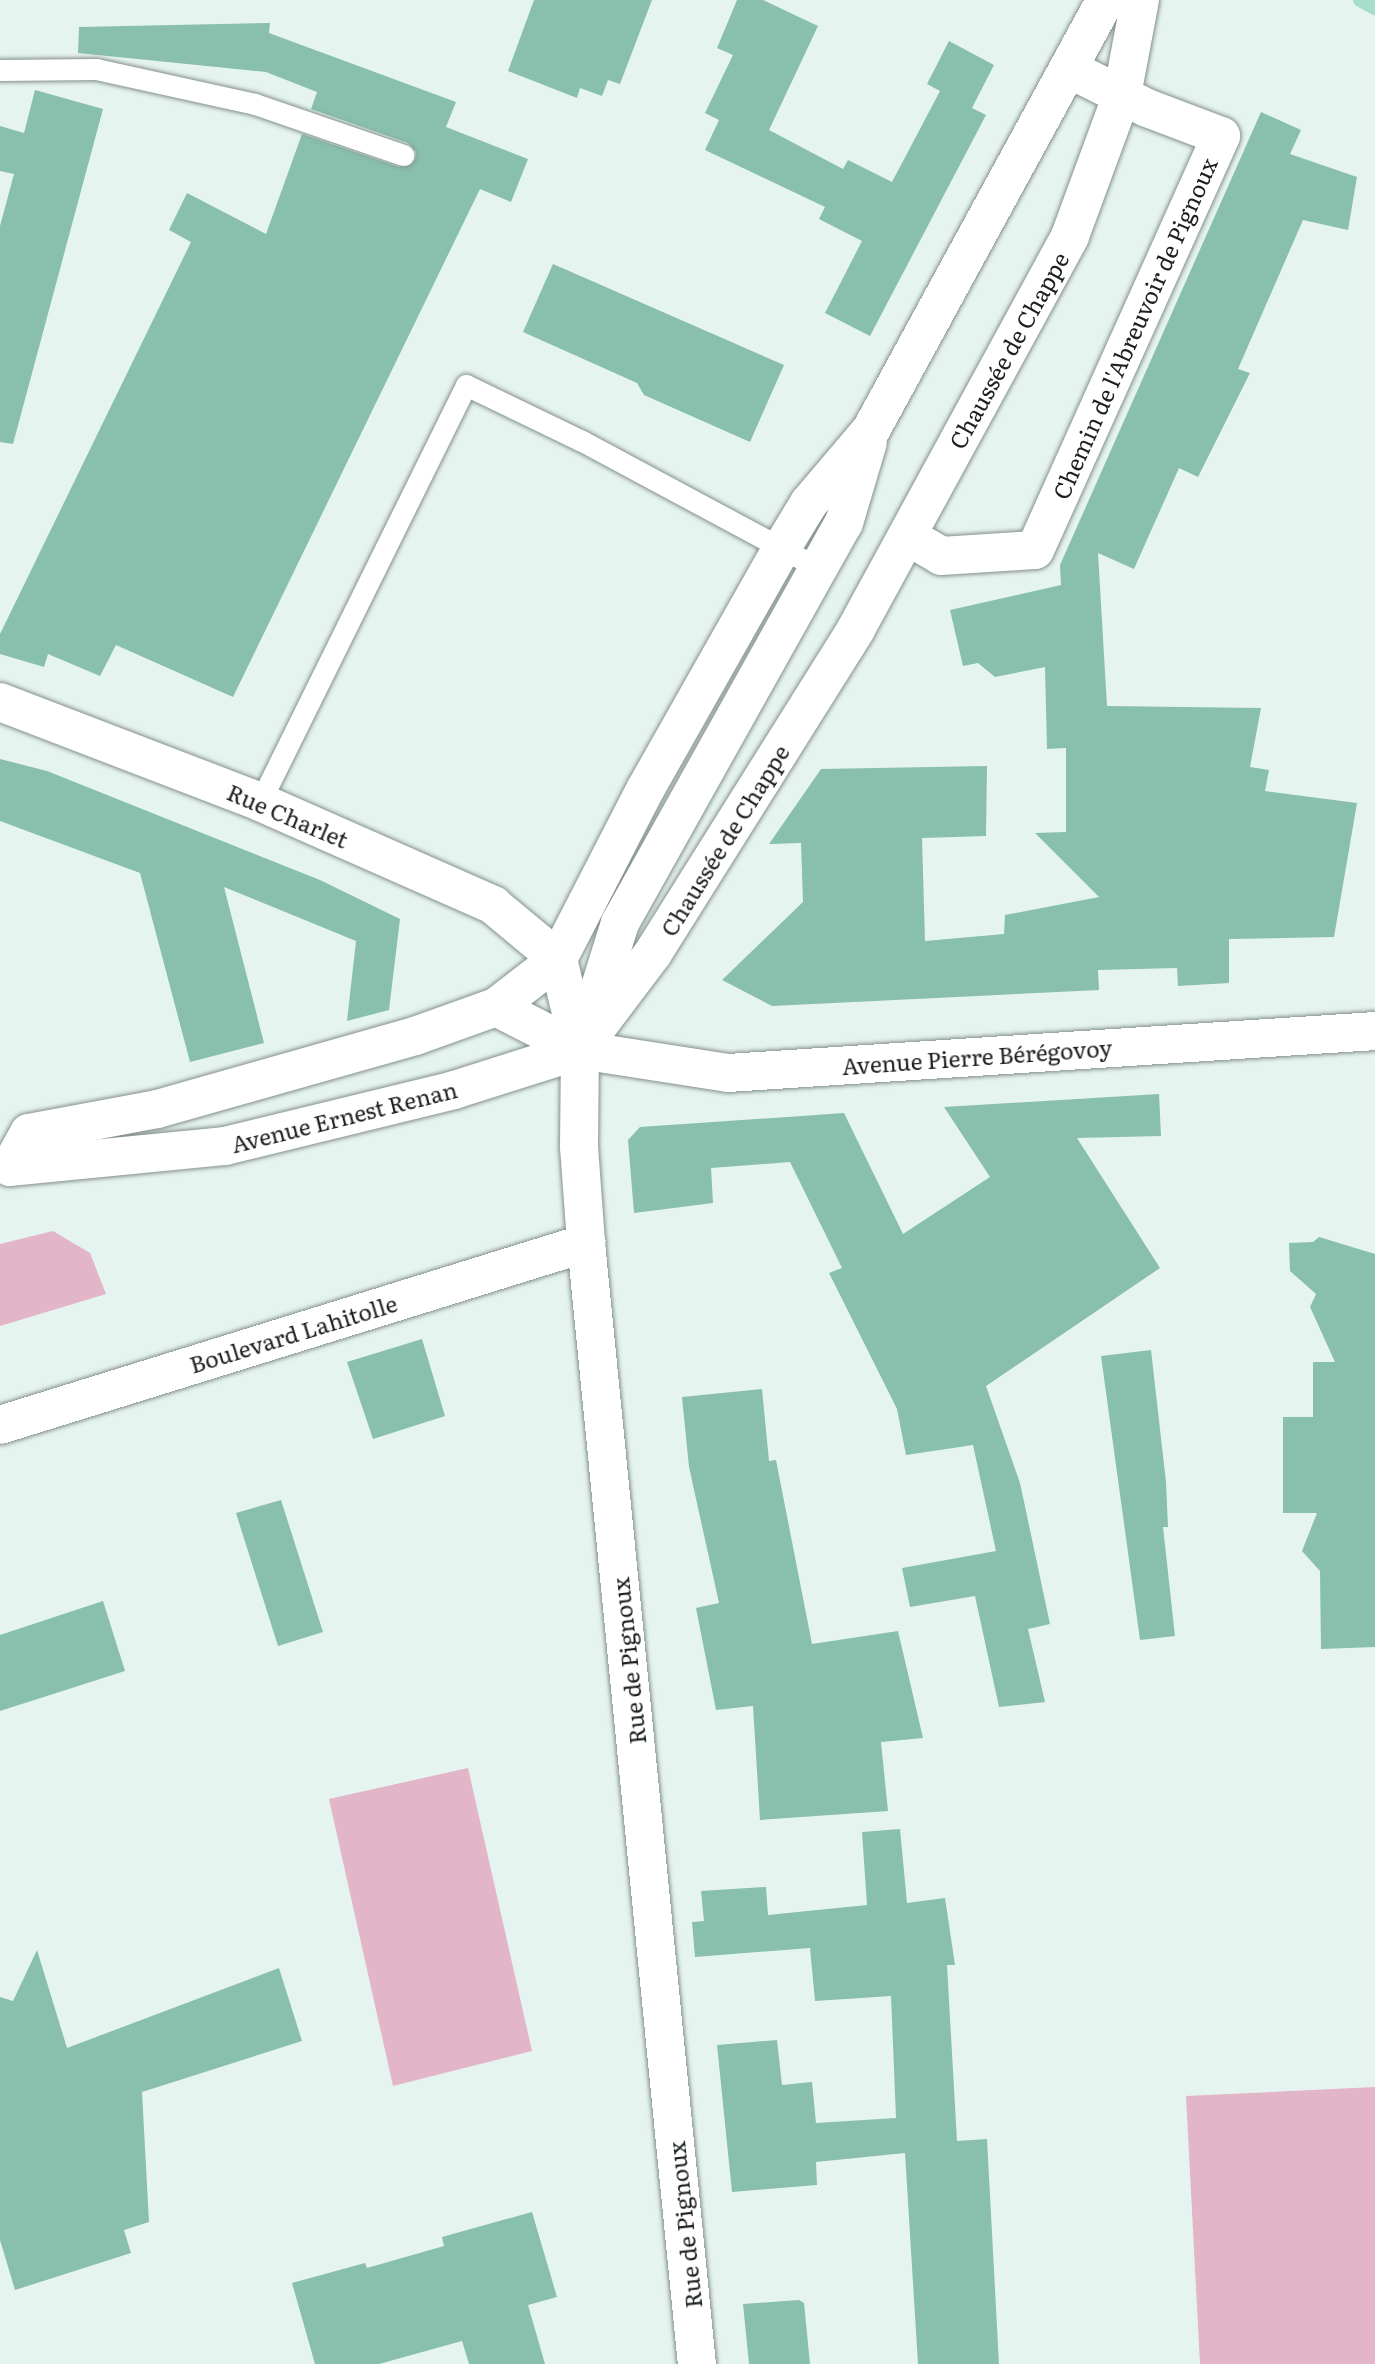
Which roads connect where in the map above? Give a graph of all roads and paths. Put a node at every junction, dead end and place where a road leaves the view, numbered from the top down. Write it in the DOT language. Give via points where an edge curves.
graph roads {
  1 [pos="1105,0"];
  2 [pos="1140,0"];
  3 [pos="1069,69"];
  4 [pos="0,70"];
  5 [pos="1122,95"];
  6 [pos="403,155"];
  7 [pos="872,430"];
  8 [pos="907,536"];
  9 [pos="781,549"];
  10 [pos="817,567"];
  11 [pos="0,702"];
  12 [pos="260,802"];
  13 [pos="558,959"];
  14 [pos="496,1007"];
  15 [pos="1375,1031"];
  16 [pos="580,1050"];
  17 [pos="5,1168"];
  18 [pos="586,1243"];
  19 [pos="0,1425"];
  20 [pos="698,2364"];
  1 -- 3 [label="main road, Chaussée de Chappe"];
  2 -- 5 [label="main road, Chaussée de Chappe"];
  3 -- 5 [label="main road, Chemin de l'Abreuvoir de Pignoux"];
  3 -- 7 [label="main road, Chaussée de Chappe"];
  4 -- 6 [label="lane" via="96,69 255,104"];
  5 -- 8 [label="main road, Chaussée de Chappe" via="1070,236"];
  5 -- 8 [label="main road, Chemin de l'Abreuvoir de Pignoux" via="1221,136 1035,550 941,556"];
  7 -- 9 [label="main road, Chaussée de Chappe" via="809,503"];
  7 -- 10 [label="main road, Chaussée de Chappe" via="844,523"];
  8 -- 16 [label="main road, Chaussée de Chappe" via="856,629 653,953"];
  9 -- 10 [label="lane"];
  9 -- 12 [label="lane" via="582,441 466,385"];
  9 -- 13 [label="main road, Chaussée de Chappe" via="646,788"];
  10 -- 16 [label="main road, Chaussée de Chappe" via="620,923"];
  11 -- 12 [label="main road, Rue Charlet"];
  12 -- 13 [label="main road, Rue Charlet" via="493,905"];
  13 -- 14 [label="main road, Avenue Ernest Renan"];
  13 -- 16 [label="main road, Rue de Pignoux"];
  14 -- 16 [label="main road"];
  14 -- 17 [label="main road, Avenue Ernest Renan" via="415,1036 157,1109 30,1133"];
  15 -- 16 [label="main road, Avenue Pierre Bérégovoy" via="728,1073"];
  16 -- 17 [label="main road, Avenue Ernest Renan" via="454,1090 225,1146"];
  16 -- 18 [label="main road, Rue de Pignoux" via="579,1147"];
  18 -- 19 [label="main road, Boulevard Lahitolle"];
  18 -- 20 [label="main road, Rue de Pignoux"];
}
